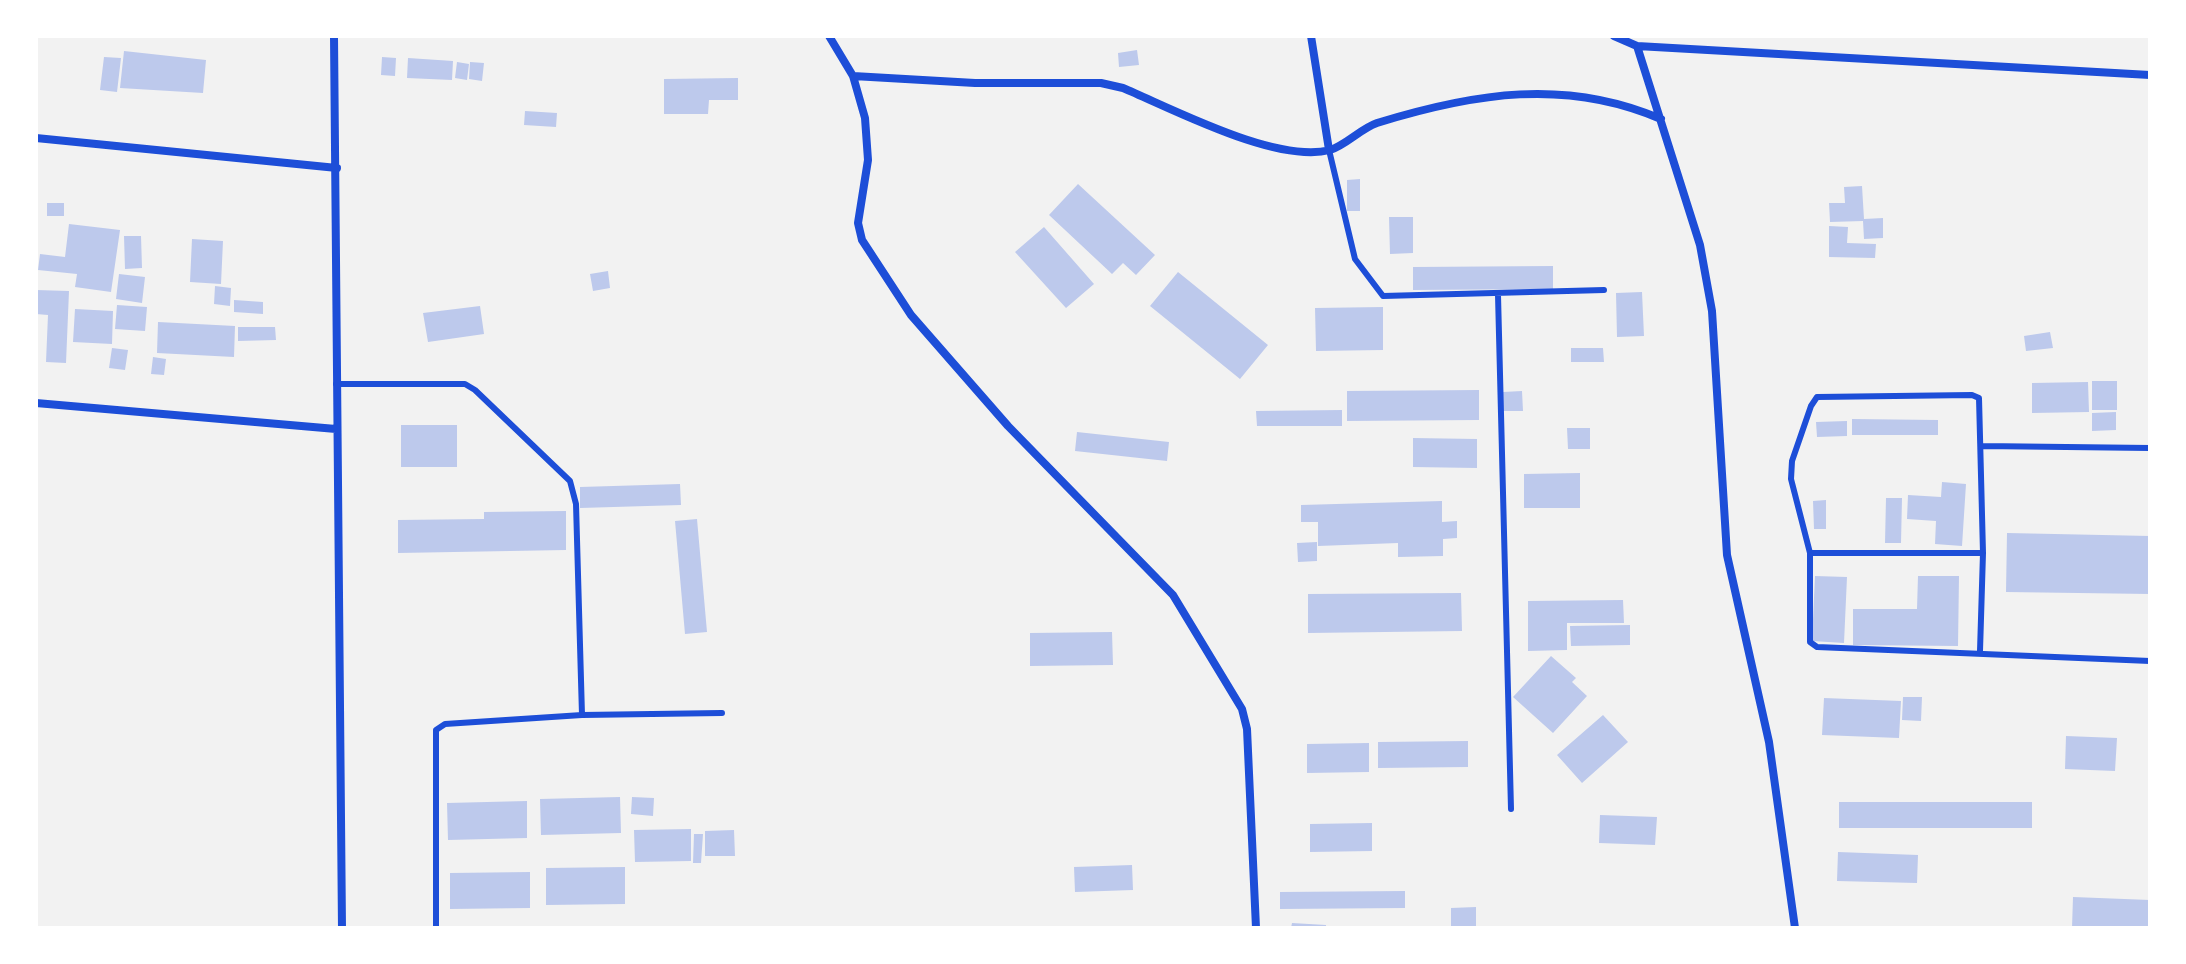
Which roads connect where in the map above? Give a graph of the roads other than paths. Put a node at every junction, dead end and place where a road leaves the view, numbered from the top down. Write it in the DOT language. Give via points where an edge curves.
graph roads {
  1 [pos="334,36"];
  2 [pos="829,36"];
  3 [pos="1311,36"];
  4 [pos="1614,36"];
  5 [pos="1637,46"];
  6 [pos="2150,75"];
  7 [pos="853,76"];
  8 [pos="1661,119"];
  9 [pos="36,138"];
  10 [pos="1329,150"];
  11 [pos="337,168"];
  12 [pos="1604,290"];
  13 [pos="1498,295"];
  14 [pos="336,384"];
  15 [pos="36,403"];
  16 [pos="336,429"];
  17 [pos="1982,446"];
  18 [pos="2150,448"];
  19 [pos="1810,553"];
  20 [pos="1983,553"];
  21 [pos="1980,651"];
  22 [pos="2150,661"];
  23 [pos="722,713"];
  24 [pos="582,715"];
  25 [pos="1511,809"];
  26 [pos="436,926"];
  27 [pos="342,928"];
  28 [pos="1256,928"];
  29 [pos="1795,928"];
  1 -- 11 [label="street"];
  2 -- 7 [label="street"];
  3 -- 10 [label="street"];
  4 -- 5 [label="street"];
  5 -- 6 [label="street"];
  5 -- 8 [label="street"];
  7 -- 10 [label="street" via="1101,83 1258,144"];
  7 -- 28 [label="street" via="867,138 858,223 862,240 911,315 998,415 1173,595 1242,709"];
  8 -- 10 [label="street" via="1597,96 1550,91 1434,108 1373,124"];
  8 -- 29 [label="street" via="1700,245 1712,311 1727,555 1769,742"];
  9 -- 11 [label="street"];
  10 -- 13 [label="lane" via="1355,259 1376,291 1394,298"];
  11 -- 14 [label="street"];
  12 -- 13 [label="lane"];
  13 -- 25 [label="lane"];
  14 -- 16 [label="street"];
  14 -- 24 [label="lane" via="465,384 570,481 576,504"];
  15 -- 16 [label="street"];
  16 -- 27 [label="street"];
  17 -- 18 [label="lane"];
  17 -- 19 [label="lane" via="1981,408 1979,398 1972,395 1817,397 1792,461 1791,479"];
  17 -- 20 [label="lane"];
  19 -- 20 [label="lane"];
  19 -- 21 [label="lane" via="1809,634 1817,647"];
  20 -- 21 [label="lane"];
  21 -- 22 [label="lane"];
  23 -- 24 [label="lane"];
  24 -- 26 [label="lane" via="445,724 436,730"];
}
